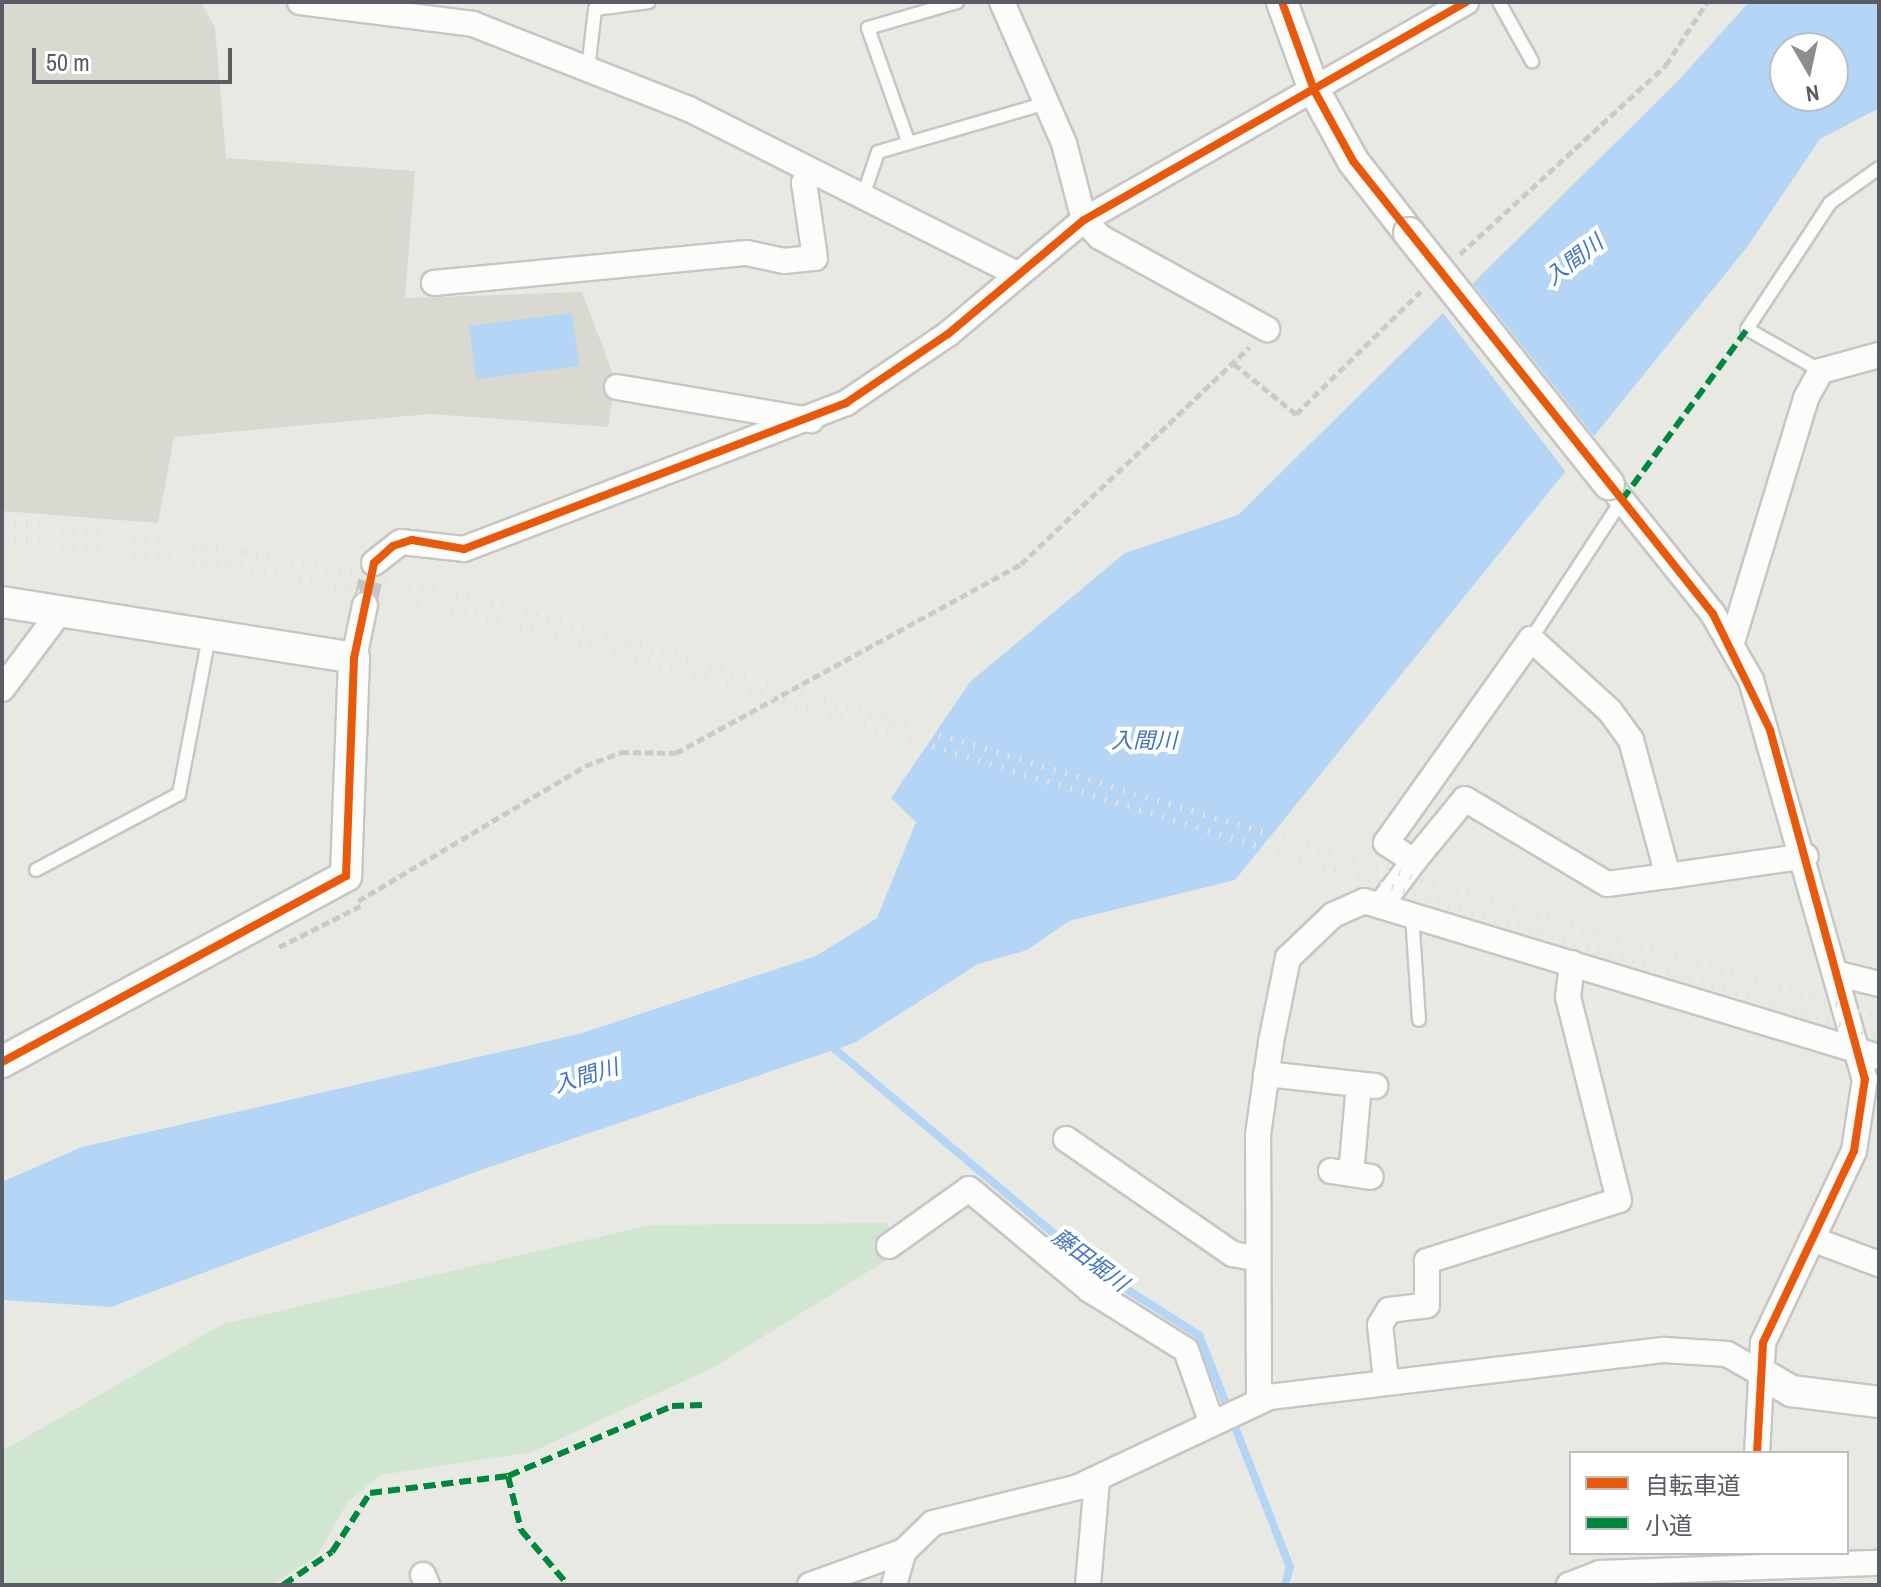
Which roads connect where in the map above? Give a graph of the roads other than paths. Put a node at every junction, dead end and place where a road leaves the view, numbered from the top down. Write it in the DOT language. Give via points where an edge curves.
graph roads {
  1 [pos="300,2"];
  2 [pos="649,2"];
  3 [pos="957,2"];
  4 [pos="1002,2"];
  5 [pos="1282,2"];
  6 [pos="1466,2"];
  7 [pos="1499,2"];
  8 [pos="368,7"];
  9 [pos="1532,61"];
  10 [pos="588,69"];
  11 [pos="1314,90"];
  12 [pos="1043,104"];
  13 [pos="908,141"];
  14 [pos="1879,168"];
  15 [pos="812,171"];
  16 [pos="863,196"];
  17 [pos="1084,220"];
  18 [pos="1015,273"];
  19 [pos="434,283"];
  20 [pos="1267,329"];
  21 [pos="1879,355"];
  22 [pos="1821,371"];
  23 [pos="617,387"];
  24 [pos="811,420"];
  25 [pos="1616,492"];
  26 [pos="374,563"];
  27 [pos="2,602"];
  28 [pos="365,605"];
  29 [pos="62,609"];
  30 [pos="210,633"];
  31 [pos="1531,639"];
  32 [pos="1732,642"];
  33 [pos="354,658"];
  34 [pos="2,689"];
  35 [pos="1806,856"];
  36 [pos="1414,861"];
  37 [pos="36,870"];
  38 [pos="1668,876"];
  39 [pos="1380,906"];
  40 [pos="1412,915"];
  41 [pos="1572,963"];
  42 [pos="1838,974"];
  43 [pos="1879,984"];
  44 [pos="1419,1020"];
  45 [pos="1870,1054"];
  46 [pos="2,1062"];
  47 [pos="1266,1074"];
  48 [pos="1066,1139"];
  49 [pos="1351,1174"];
  50 [pos="1812,1239"];
  51 [pos="889,1246"];
  52 [pos="1258,1259"];
  53 [pos="1879,1264"];
  54 [pos="1762,1374"];
  55 [pos="1386,1380"];
  56 [pos="1879,1402"];
  57 [pos="1252,1403"];
  58 [pos="1216,1422"];
  59 [pos="1757,1451"];
  60 [pos="1097,1479"];
  61 [pos="904,1551"];
  62 [pos="1879,1563"];
  63 [pos="1751,1568"];
  64 [pos="810,1585"];
  65 [pos="894,1585"];
  66 [pos="1088,1585"];
  67 [pos="1569,1585"];
  1 -- 8 [label="street"];
  2 -- 10 [label="lane" via="595,9"];
  3 -- 13 [label="lane" via="868,28"];
  4 -- 12 [label="street"];
  5 -- 11 [label="street"];
  6 -- 11 [label="street"];
  7 -- 9 [label="lane"];
  8 -- 10 [label="street" via="473,24"];
  10 -- 15 [label="street"];
  11 -- 17 [label="street"];
  11 -- 25 [label="street, bridge" via="1353,161"];
  12 -- 13 [label="lane"];
  12 -- 17 [label="street" via="1064,143"];
  13 -- 16 [label="lane" via="878,152"];
  14 -- 22 [label="lane" via="1830,203 1747,329"];
  15 -- 16 [label="street"];
  15 -- 19 [label="street" via="804,183 815,258 784,261 747,253"];
  16 -- 18 [label="street"];
  17 -- 18 [label="street"];
  17 -- 20 [label="street" via="1100,237"];
  18 -- 24 [label="street" via="948,334"];
  21 -- 22 [label="street"];
  22 -- 32 [label="street" via="1806,398"];
  23 -- 24 [label="street"];
  24 -- 26 [label="street" via="464,549 401,542"];
  25 -- 31 [label="lane"];
  25 -- 32 [label="street"];
  27 -- 29 [label="street"];
  28 -- 33 [label="street"];
  29 -- 30 [label="street"];
  29 -- 34 [label="street"];
  30 -- 33 [label="street"];
  30 -- 37 [label="lane" via="179,794"];
  31 -- 36 [label="street" via="1386,843"];
  31 -- 38 [label="street" via="1610,711 1631,740"];
  32 -- 35 [label="street" via="1770,730"];
  33 -- 46 [label="street" via="346,876"];
  35 -- 38 [label="street"];
  35 -- 42 [label="street"];
  36 -- 38 [label="street" via="1465,799 1607,884"];
  36 -- 39 [label="street"];
  39 -- 40 [label="street"];
  39 -- 47 [label="street" via="1364,901 1333,915 1288,958"];
  40 -- 41 [label="street"];
  40 -- 44 [label="lane"];
  41 -- 45 [label="street"];
  41 -- 55 [label="street" via="1568,997 1619,1200 1427,1261 1427,1305 1389,1310 1380,1325"];
  42 -- 43 [label="street"];
  42 -- 45 [label="street"];
  45 -- 50 [label="street" via="1854,1151"];
  47 -- 49 [label="street" via="1367,1085"];
  47 -- 52 [label="street" via="1258,1135"];
  48 -- 52 [label="street" via="1233,1254"];
  50 -- 53 [label="street"];
  50 -- 54 [label="street" via="1763,1343"];
  51 -- 58 [label="street" via="969,1189 1090,1290 1186,1350"];
  52 -- 57 [label="street"];
  54 -- 55 [label="street" via="1727,1354 1665,1350"];
  54 -- 56 [label="street" via="1791,1391"];
  54 -- 59 [label="street"];
  55 -- 57 [label="street"];
  57 -- 58 [label="street"];
  58 -- 60 [label="street"];
  60 -- 61 [label="street" via="933,1523"];
  60 -- 66 [label="street"];
  61 -- 64 [label="street"];
  61 -- 65 [label="street"];
  62 -- 63 [label="street"];
  63 -- 67 [label="street" via="1600,1573"];
}
